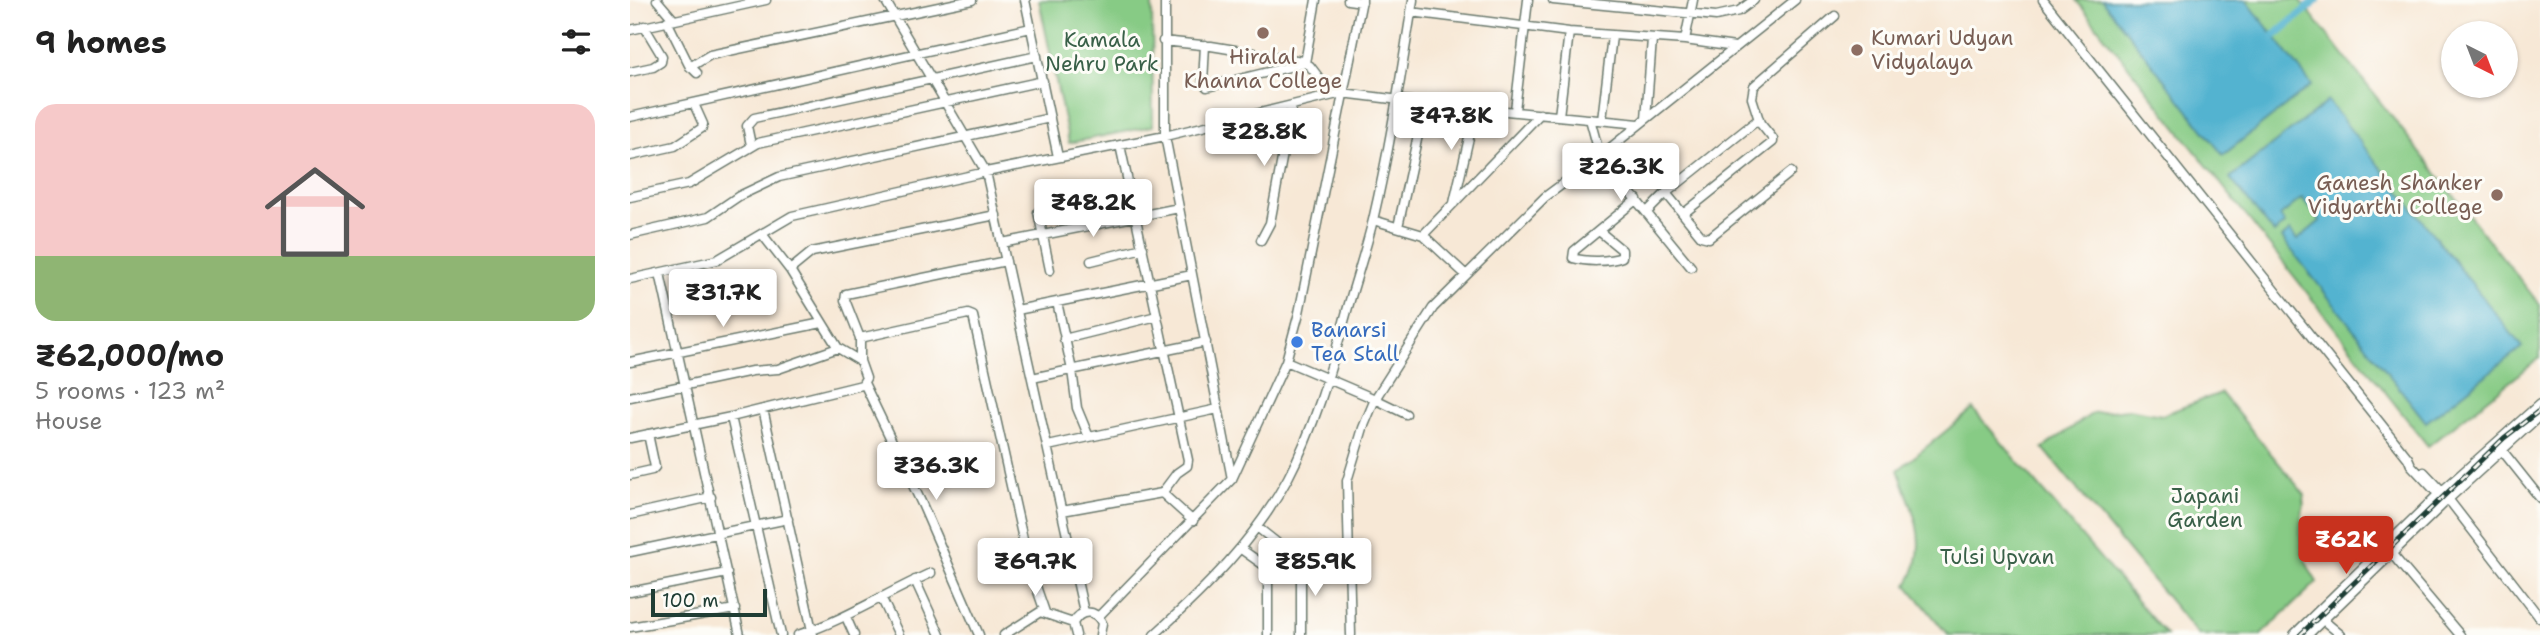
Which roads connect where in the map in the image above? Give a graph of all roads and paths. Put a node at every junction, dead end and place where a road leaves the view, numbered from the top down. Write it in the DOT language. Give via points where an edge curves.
graph roads {
  1 [pos="657,0"];
  2 [pos="766,0"];
  3 [pos="885,0"];
  4 [pos="972,0"];
  5 [pos="1026,0"];
  6 [pos="1165,0"];
  7 [pos="1316,0"];
  8 [pos="1348,0"];
  9 [pos="1413,0"];
  10 [pos="1528,0"];
  11 [pos="1553,0"];
  12 [pos="1693,0"];
  13 [pos="1754,0"];
  14 [pos="1795,0"];
  15 [pos="2043,0"];
  16 [pos="1362,1"];
  17 [pos="1411,12"];
  18 [pos="1690,15"];
  19 [pos="894,16"];
  20 [pos="1835,16"];
  21 [pos="670,21"];
  22 [pos="1524,24"];
  23 [pos="644,26"];
  24 [pos="1031,28"];
  25 [pos="630,30"];
  26 [pos="1569,32"];
  27 [pos="1612,36"];
  28 [pos="1653,39"];
  29 [pos="1685,40"];
  30 [pos="1163,41"];
  31 [pos="1205,45"];
  32 [pos="1735,47"];
  33 [pos="916,54"];
  34 [pos="1037,56"];
  35 [pos="1305,63"];
  36 [pos="690,66"];
  37 [pos="630,72"];
  38 [pos="697,73"];
  39 [pos="931,78"];
  40 [pos="1043,81"];
  41 [pos="1342,93"];
  42 [pos="1332,95"];
  43 [pos="1398,99"];
  44 [pos="945,101"];
  45 [pos="1425,103"];
  46 [pos="694,104"];
  47 [pos="1292,105"];
  48 [pos="1476,107"];
  49 [pos="1515,110"];
  50 [pos="1540,114"];
  51 [pos="1559,116"];
  52 [pos="630,117"];
  53 [pos="1050,118"];
  54 [pos="1590,119"];
  55 [pos="1602,120"];
  56 [pos="1643,122"];
  57 [pos="1760,123"];
  58 [pos="966,136"];
  59 [pos="1165,136"];
  60 [pos="751,145"];
  61 [pos="1120,145"];
  62 [pos="630,156"];
  63 [pos="1600,156"];
  64 [pos="1058,157"];
  65 [pos="986,172"];
  66 [pos="1791,172"];
  67 [pos="1666,193"];
  68 [pos="630,197"];
  69 [pos="1637,199"];
  70 [pos="1454,204"];
  71 [pos="1179,208"];
  72 [pos="1038,212"];
  73 [pos="1647,212"];
  74 [pos="1683,214"];
  75 [pos="996,215"];
  76 [pos="1136,217"];
  77 [pos="1373,220"];
  78 [pos="1398,227"];
  79 [pos="1599,231"];
  80 [pos="762,234"];
  81 [pos="1043,234"];
  82 [pos="630,235"];
  83 [pos="1423,235"];
  84 [pos="1261,240"];
  85 [pos="1002,243"];
  86 [pos="1143,248"];
  87 [pos="1006,261"];
  88 [pos="1091,261"];
  89 [pos="1691,267"];
  90 [pos="1050,270"];
  91 [pos="790,271"];
  92 [pos="660,273"];
  93 [pos="1465,274"];
  94 [pos="1192,275"];
  95 [pos="630,279"];
  96 [pos="1150,283"];
  97 [pos="1057,302"];
  98 [pos="1017,310"];
  99 [pos="1157,316"];
  100 [pos="822,323"];
  101 [pos="860,338"];
  102 [pos="1064,339"];
  103 [pos="1206,342"];
  104 [pos="838,348"];
  105 [pos="1165,352"];
  106 [pos="678,354"];
  107 [pos="860,361"];
  108 [pos="1286,361"];
  109 [pos="630,362"];
  110 [pos="1072,370"];
  111 [pos="1032,378"];
  112 [pos="1328,378"];
  113 [pos="864,383"];
  114 [pos="685,386"];
  115 [pos="630,397"];
  116 [pos="1375,399"];
  117 [pos="2540,405"];
  118 [pos="763,409"];
  119 [pos="1218,409"];
  120 [pos="1406,414"];
  121 [pos="2540,414"];
  122 [pos="731,417"];
  123 [pos="1178,418"];
  124 [pos="693,423"];
  125 [pos="648,434"];
  126 [pos="1089,437"];
  127 [pos="630,438"];
  128 [pos="1048,446"];
  129 [pos="2501,449"];
  130 [pos="630,475"];
  131 [pos="1232,479"];
  132 [pos="1162,492"];
  133 [pos="2442,495"];
  134 [pos="711,497"];
  135 [pos="2540,498"];
  136 [pos="1062,511"];
  137 [pos="630,515"];
  138 [pos="788,519"];
  139 [pos="1193,520"];
  140 [pos="755,527"];
  141 [pos="1257,527"];
  142 [pos="719,534"];
  143 [pos="1241,549"];
  144 [pos="630,552"];
  145 [pos="2391,553"];
  146 [pos="1301,561"];
  147 [pos="1350,572"];
  148 [pos="727,573"];
  149 [pos="931,573"];
  150 [pos="915,580"];
  151 [pos="630,592"];
  152 [pos="881,597"];
  153 [pos="735,609"];
  154 [pos="1045,612"];
  155 [pos="1084,612"];
  156 [pos="846,617"];
  157 [pos="1099,617"];
  158 [pos="2540,618"];
  159 [pos="2323,620"];
  160 [pos="1073,623"];
  161 [pos="630,627"];
  162 [pos="813,633"];
  163 [pos="740,635"];
  164 [pos="780,635"];
  165 [pos="798,635"];
  166 [pos="854,635"];
  167 [pos="899,635"];
  168 [pos="940,635"];
  169 [pos="979,635"];
  170 [pos="1004,635"];
  171 [pos="1076,635"];
  172 [pos="1100,635"];
  173 [pos="1154,635"];
  174 [pos="1268,635"];
  175 [pos="1301,635"];
  176 [pos="1351,635"];
  177 [pos="2295,635"];
  178 [pos="2306,635"];
  179 [pos="2341,635"];
  180 [pos="2460,635"];
  1 -- 21 [label="street"];
  2 -- 21 [label="street"];
  3 -- 19 [label="street"];
  4 -- 19 [label="street"];
  5 -- 24 [label="street"];
  6 -- 30 [label="street"];
  7 -- 35 [label="street"];
  8 -- 16 [label="street"];
  9 -- 17 [label="street"];
  10 -- 22 [label="street"];
  11 -- 18 [label="street"];
  12 -- 18 [label="street"];
  13 -- 18 [label="street" via="1731,14"];
  14 -- 32 [label="street"];
  15 -- 133 [label="street" via="2411,465"];
  16 -- 41 [label="street"];
  17 -- 22 [label="street"];
  17 -- 43 [label="street"];
  18 -- 29 [label="street"];
  19 -- 33 [label="street"];
  19 -- 36 [label="street" via="710,55"];
  20 -- 57 [label="street" via="1754,86 1752,97"];
  21 -- 23 [label="street"];
  21 -- 36 [label="street"];
  22 -- 26 [label="street"];
  22 -- 49 [label="street"];
  23 -- 25 [label="street"];
  23 -- 37 [label="street" via="661,62"];
  24 -- 33 [label="street"];
  24 -- 34 [label="street"];
  26 -- 27 [label="street"];
  26 -- 51 [label="street"];
  27 -- 28 [label="street"];
  27 -- 55 [label="street"];
  28 -- 29 [label="street"];
  28 -- 56 [label="street"];
  29 -- 32 [label="street"];
  30 -- 31 [label="street"];
  30 -- 59 [label="street"];
  31 -- 35 [label="street"];
  31 -- 35 [label="street" via="1203,83 1207,87"];
  32 -- 56 [label="street"];
  33 -- 39 [label="street"];
  33 -- 46 [label="street"];
  34 -- 39 [label="street"];
  34 -- 40 [label="street"];
  35 -- 42 [label="street"];
  36 -- 38 [label="street"];
  39 -- 44 [label="street"];
  39 -- 60 [label="street" via="754,118 747,125"];
  40 -- 44 [label="street"];
  40 -- 53 [label="street"];
  41 -- 42 [label="street"];
  41 -- 43 [label="street"];
  41 -- 108 [label="street"];
  42 -- 47 [label="street"];
  43 -- 45 [label="street"];
  43 -- 77 [label="street"];
  44 -- 58 [label="street"];
  44 -- 60 [label="street"];
  45 -- 48 [label="street"];
  45 -- 78 [label="street"];
  46 -- 52 [label="street"];
  46 -- 62 [label="street" via="702,128 675,146"];
  47 -- 59 [label="street"];
  47 -- 84 [label="street" via="1270,223"];
  48 -- 49 [label="street"];
  48 -- 70 [label="street"];
  49 -- 50 [label="street"];
  50 -- 51 [label="street"];
  50 -- 70 [label="street"];
  51 -- 54 [label="street"];
  53 -- 58 [label="street"];
  53 -- 64 [label="street"];
  54 -- 55 [label="street"];
  54 -- 63 [label="street"];
  55 -- 56 [label="street"];
  56 -- 63 [label="street"];
  57 -- 67 [label="street" via="1751,125"];
  57 -- 74 [label="street" via="1773,139 1770,146"];
  58 -- 65 [label="street"];
  58 -- 82 [label="street" via="779,177 698,221"];
  59 -- 61 [label="street"];
  59 -- 71 [label="street"];
  60 -- 68 [label="street" via="689,184"];
  61 -- 64 [label="street"];
  61 -- 76 [label="street"];
  63 -- 69 [label="street"];
  63 -- 93 [label="street" via="1545,197"];
  64 -- 65 [label="street"];
  65 -- 75 [label="street"];
  65 -- 80 [label="street" via="792,216"];
  66 -- 74 [label="street" via="1709,238 1701,236"];
  67 -- 73 [label="street"];
  67 -- 74 [label="street"];
  69 -- 73 [label="street"];
  69 -- 79 [label="street"];
  70 -- 83 [label="street"];
  71 -- 76 [label="street"];
  71 -- 94 [label="street"];
  72 -- 81 [label="street"];
  73 -- 89 [label="street"];
  75 -- 85 [label="street"];
  75 -- 91 [label="street" via="812,252"];
  76 -- 81 [label="street"];
  76 -- 86 [label="street"];
  77 -- 78 [label="street"];
  77 -- 112 [label="street"];
  78 -- 83 [label="street"];
  79 -- 79 [label="street" via="1574,251 1573,258 1622,257 1622,250"];
  80 -- 91 [label="street"];
  80 -- 92 [label="street" via="718,260"];
  81 -- 85 [label="street"];
  81 -- 90 [label="street"];
  83 -- 93 [label="street"];
  85 -- 87 [label="street"];
  86 -- 88 [label="street"];
  86 -- 96 [label="street"];
  87 -- 98 [label="street"];
  87 -- 101 [label="street" via="846,294"];
  91 -- 100 [label="street"];
  92 -- 95 [label="street"];
  92 -- 106 [label="street"];
  93 -- 116 [label="street" via="1433,308"];
  94 -- 96 [label="street"];
  94 -- 103 [label="street"];
  96 -- 97 [label="street"];
  96 -- 99 [label="street"];
  97 -- 98 [label="street"];
  97 -- 102 [label="street"];
  98 -- 111 [label="street"];
  99 -- 102 [label="street"];
  99 -- 105 [label="street"];
  100 -- 104 [label="street"];
  100 -- 106 [label="street"];
  101 -- 107 [label="street"];
  101 -- 154 [label="street" via="973,316 1029,566"];
  102 -- 110 [label="street"];
  103 -- 105 [label="street"];
  103 -- 119 [label="street"];
  104 -- 107 [label="street"];
  104 -- 114 [label="street" via="778,369"];
  105 -- 110 [label="street"];
  105 -- 123 [label="street"];
  106 -- 109 [label="street"];
  106 -- 114 [label="street"];
  107 -- 113 [label="street"];
  108 -- 112 [label="street"];
  108 -- 131 [label="street"];
  110 -- 111 [label="street"];
  110 -- 126 [label="street" via="1077,408"];
  111 -- 128 [label="street"];
  112 -- 116 [label="street"];
  112 -- 141 [label="street" via="1288,479"];
  113 -- 118 [label="street"];
  113 -- 169 [label="street"];
  114 -- 115 [label="street"];
  114 -- 124 [label="street"];
  116 -- 120 [label="street"];
  116 -- 147 [label="street" via="1347,481"];
  117 -- 133 [label="main road"];
  118 -- 122 [label="street"];
  118 -- 138 [label="street"];
  119 -- 123 [label="street"];
  119 -- 131 [label="street"];
  121 -- 129 [label="main road"];
  122 -- 124 [label="street"];
  122 -- 140 [label="street"];
  123 -- 126 [label="street"];
  123 -- 132 [label="street" via="1188,465"];
  124 -- 125 [label="street"];
  124 -- 134 [label="street"];
  125 -- 127 [label="street"];
  125 -- 130 [label="street" via="655,467"];
  126 -- 128 [label="street"];
  128 -- 136 [label="street"];
  129 -- 133 [label="main road"];
  129 -- 135 [label="street"];
  131 -- 139 [label="street"];
  132 -- 136 [label="street"];
  132 -- 139 [label="street"];
  133 -- 145 [label="main road"];
  133 -- 158 [label="street"];
  133 -- 177 [label="main road"];
  134 -- 137 [label="street"];
  134 -- 142 [label="street"];
  136 -- 155 [label="street"];
  138 -- 140 [label="street"];
  138 -- 162 [label="street"];
  139 -- 157 [label="street"];
  140 -- 142 [label="street"];
  140 -- 164 [label="street"];
  141 -- 143 [label="street"];
  141 -- 146 [label="street"];
  142 -- 144 [label="street"];
  142 -- 148 [label="street"];
  143 -- 173 [label="street"];
  143 -- 174 [label="street" via="1268,571"];
  145 -- 159 [label="main road"];
  145 -- 180 [label="street"];
  146 -- 147 [label="street"];
  146 -- 175 [label="street"];
  147 -- 176 [label="street"];
  148 -- 151 [label="street"];
  148 -- 153 [label="street"];
  149 -- 150 [label="street"];
  150 -- 152 [label="street"];
  150 -- 168 [label="street"];
  152 -- 156 [label="street"];
  152 -- 167 [label="street"];
  153 -- 161 [label="street"];
  153 -- 163 [label="street"];
  154 -- 160 [label="street"];
  154 -- 170 [label="street"];
  155 -- 157 [label="street"];
  155 -- 160 [label="street"];
  156 -- 162 [label="street"];
  156 -- 166 [label="street"];
  157 -- 172 [label="street"];
  159 -- 178 [label="main road"];
  159 -- 179 [label="street"];
  160 -- 171 [label="street"];
  162 -- 165 [label="street"];
}
